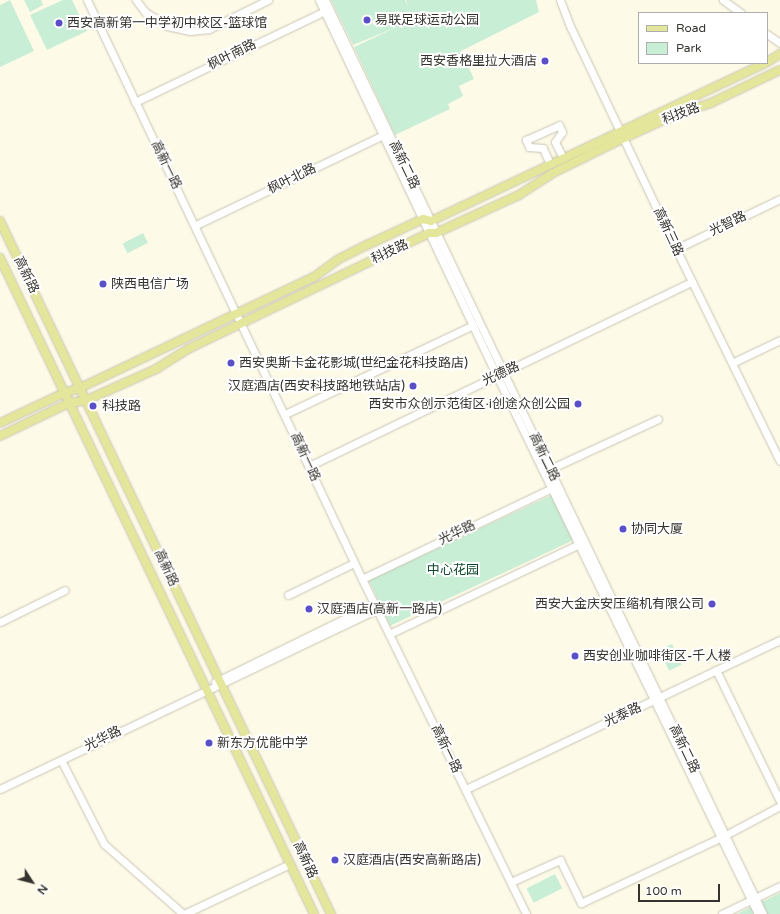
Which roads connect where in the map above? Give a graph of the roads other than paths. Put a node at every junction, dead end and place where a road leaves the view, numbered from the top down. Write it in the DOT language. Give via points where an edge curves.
graph roads {
  1 [pos="87,0"];
  2 [pos="136,0"];
  3 [pos="268,0"];
  4 [pos="319,0"];
  5 [pos="324,0"];
  6 [pos="560,0"];
  7 [pos="723,0"];
  8 [pos="327,10"];
  9 [pos="739,12"];
  10 [pos="768,35"];
  11 [pos="780,43"];
  12 [pos="780,54"];
  13 [pos="768,61"];
  14 [pos="762,64"];
  15 [pos="780,70"];
  16 [pos="135,102"];
  17 [pos="386,134"];
  18 [pos="622,134"];
  19 [pos="563,158"];
  20 [pos="550,164"];
  21 [pos="780,199"];
  22 [pos="427,220"];
  23 [pos="0,222"];
  24 [pos="196,225"];
  25 [pos="433,233"];
  26 [pos="676,249"];
  27 [pos="0,258"];
  28 [pos="692,282"];
  29 [pos="237,314"];
  30 [pos="242,323"];
  31 [pos="473,325"];
  32 [pos="780,340"];
  33 [pos="732,363"];
  34 [pos="500,375"];
  35 [pos="80,388"];
  36 [pos="64,393"];
  37 [pos="87,400"];
  38 [pos="69,403"];
  39 [pos="285,414"];
  40 [pos="658,419"];
  41 [pos="0,423"];
  42 [pos="0,436"];
  43 [pos="780,461"];
  44 [pos="309,466"];
  45 [pos="550,469"];
  46 [pos="552,488"];
  47 [pos="579,544"];
  48 [pos="354,563"];
  49 [pos="362,579"];
  50 [pos="65,590"];
  51 [pos="288,595"];
  52 [pos="375,606"];
  53 [pos="0,622"];
  54 [pos="389,634"];
  55 [pos="780,640"];
  56 [pos="716,670"];
  57 [pos="220,682"];
  58 [pos="206,689"];
  59 [pos="656,699"];
  60 [pos="61,760"];
  61 [pos="0,789"];
  62 [pos="466,789"];
  63 [pos="780,801"];
  64 [pos="780,806"];
  65 [pos="722,836"];
  66 [pos="290,864"];
  67 [pos="511,882"];
  68 [pos="780,886"];
  69 [pos="753,899"];
  70 [pos="183,914"];
  71 [pos="314,914"];
  72 [pos="331,914"];
  73 [pos="526,914"];
  74 [pos="722,914"];
  75 [pos="758,914"];
  76 [pos="763,914"];
  1 -- 16 [label="street, 高新一路"];
  2 -- 3 [label="street" via="145,12 167,26 190,31 209,29"];
  4 -- 8 [label="street, 高新二路"];
  5 -- 8 [label="street, 高新二路"];
  6 -- 18 [label="street, 高新三路"];
  7 -- 9 [label="street"];
  8 -- 16 [label="street, 枫叶南路"];
  8 -- 17 [label="street, 高新二路"];
  10 -- 11 [label="street"];
  12 -- 13 [label="main road, 科技路"];
  14 -- 18 [label="main road, 科技路"];
  15 -- 18 [label="main road, 科技路" via="711,103"];
  16 -- 24 [label="street, 高新一路"];
  17 -- 22 [label="street, 高新二路"];
  17 -- 24 [label="street, 枫叶北路"];
  18 -- 19 [label="main road, 科技路"];
  18 -- 25 [label="main road, 科技路" via="519,195"];
  18 -- 26 [label="street, 高新三路"];
  19 -- 20 [label="main road, 科技路"];
  19 -- 20 [label="street" via="555,142 562,132 559,125 526,140 530,147 543,148"];
  20 -- 22 [label="main road, 科技路"];
  21 -- 26 [label="street, 光智路"];
  22 -- 25 [label="street, 高新二路"];
  22 -- 29 [label="main road, 科技路" via="337,260 314,277"];
  23 -- 35 [label="main road, 高新路"];
  24 -- 29 [label="street, 高新一路"];
  25 -- 30 [label="main road, 科技路"];
  25 -- 31 [label="street, 高新二路"];
  25 -- 34 [label="street, 高新二路"];
  26 -- 28 [label="street, 高新三路"];
  27 -- 36 [label="main road, 高新路"];
  28 -- 33 [label="street, 高新三路"];
  28 -- 34 [label="street, 光德路"];
  29 -- 30 [label="street, 高新一路"];
  29 -- 35 [label="main road, 科技路"];
  30 -- 37 [label="main road, 科技路" via="188,349 156,369"];
  30 -- 39 [label="street, 高新一路"];
  31 -- 34 [label="street, 高新二路"];
  31 -- 39 [label="street"];
  32 -- 33 [label="street"];
  33 -- 43 [label="street, 高新三路"];
  34 -- 44 [label="street, 光德路"];
  34 -- 45 [label="street, 高新二路"];
  34 -- 46 [label="street, 高新二路"];
  35 -- 36 [label="main road, 科技路"];
  35 -- 37 [label="main road, 高新路"];
  36 -- 38 [label="main road, 高新路"];
  36 -- 41 [label="main road, 科技路"];
  37 -- 38 [label="main road, 科技路"];
  37 -- 57 [label="main road, 高新路"];
  38 -- 42 [label="main road, 科技路"];
  38 -- 58 [label="main road, 高新路"];
  39 -- 44 [label="street, 高新一路"];
  40 -- 45 [label="street"];
  44 -- 48 [label="street, 高新一路"];
  45 -- 59 [label="street, 高新二路"];
  46 -- 47 [label="street, 高新二路"];
  46 -- 49 [label="street, 光华路"];
  47 -- 54 [label="street"];
  47 -- 59 [label="street, 高新二路"];
  48 -- 49 [label="street, 高新一路"];
  48 -- 51 [label="street"];
  49 -- 52 [label="street, 高新一路"];
  50 -- 53 [label="street"];
  52 -- 54 [label="street, 高新一路"];
  52 -- 57 [label="street, 光华路"];
  54 -- 62 [label="street, 高新一路"];
  55 -- 56 [label="street, 光泰路"];
  56 -- 59 [label="street, 光泰路"];
  56 -- 63 [label="street"];
  57 -- 58 [label="street, 光华路"];
  57 -- 72 [label="main road, 高新路"];
  58 -- 60 [label="street, 光华路"];
  58 -- 66 [label="main road, 高新路"];
  59 -- 62 [label="street, 光泰路"];
  59 -- 65 [label="street, 高新二路"];
  60 -- 61 [label="street, 光华路"];
  60 -- 70 [label="street" via="104,844"];
  62 -- 67 [label="street, 高新一路"];
  64 -- 65 [label="street"];
  65 -- 67 [label="street" via="581,903 560,860"];
  65 -- 69 [label="street, 高新二路"];
  66 -- 70 [label="street"];
  66 -- 71 [label="main road, 高新路"];
  67 -- 73 [label="street, 高新一路"];
  68 -- 69 [label="street"];
  69 -- 74 [label="street"];
  69 -- 75 [label="street, 高新二路"];
  69 -- 76 [label="street, 高新二路"];
}
